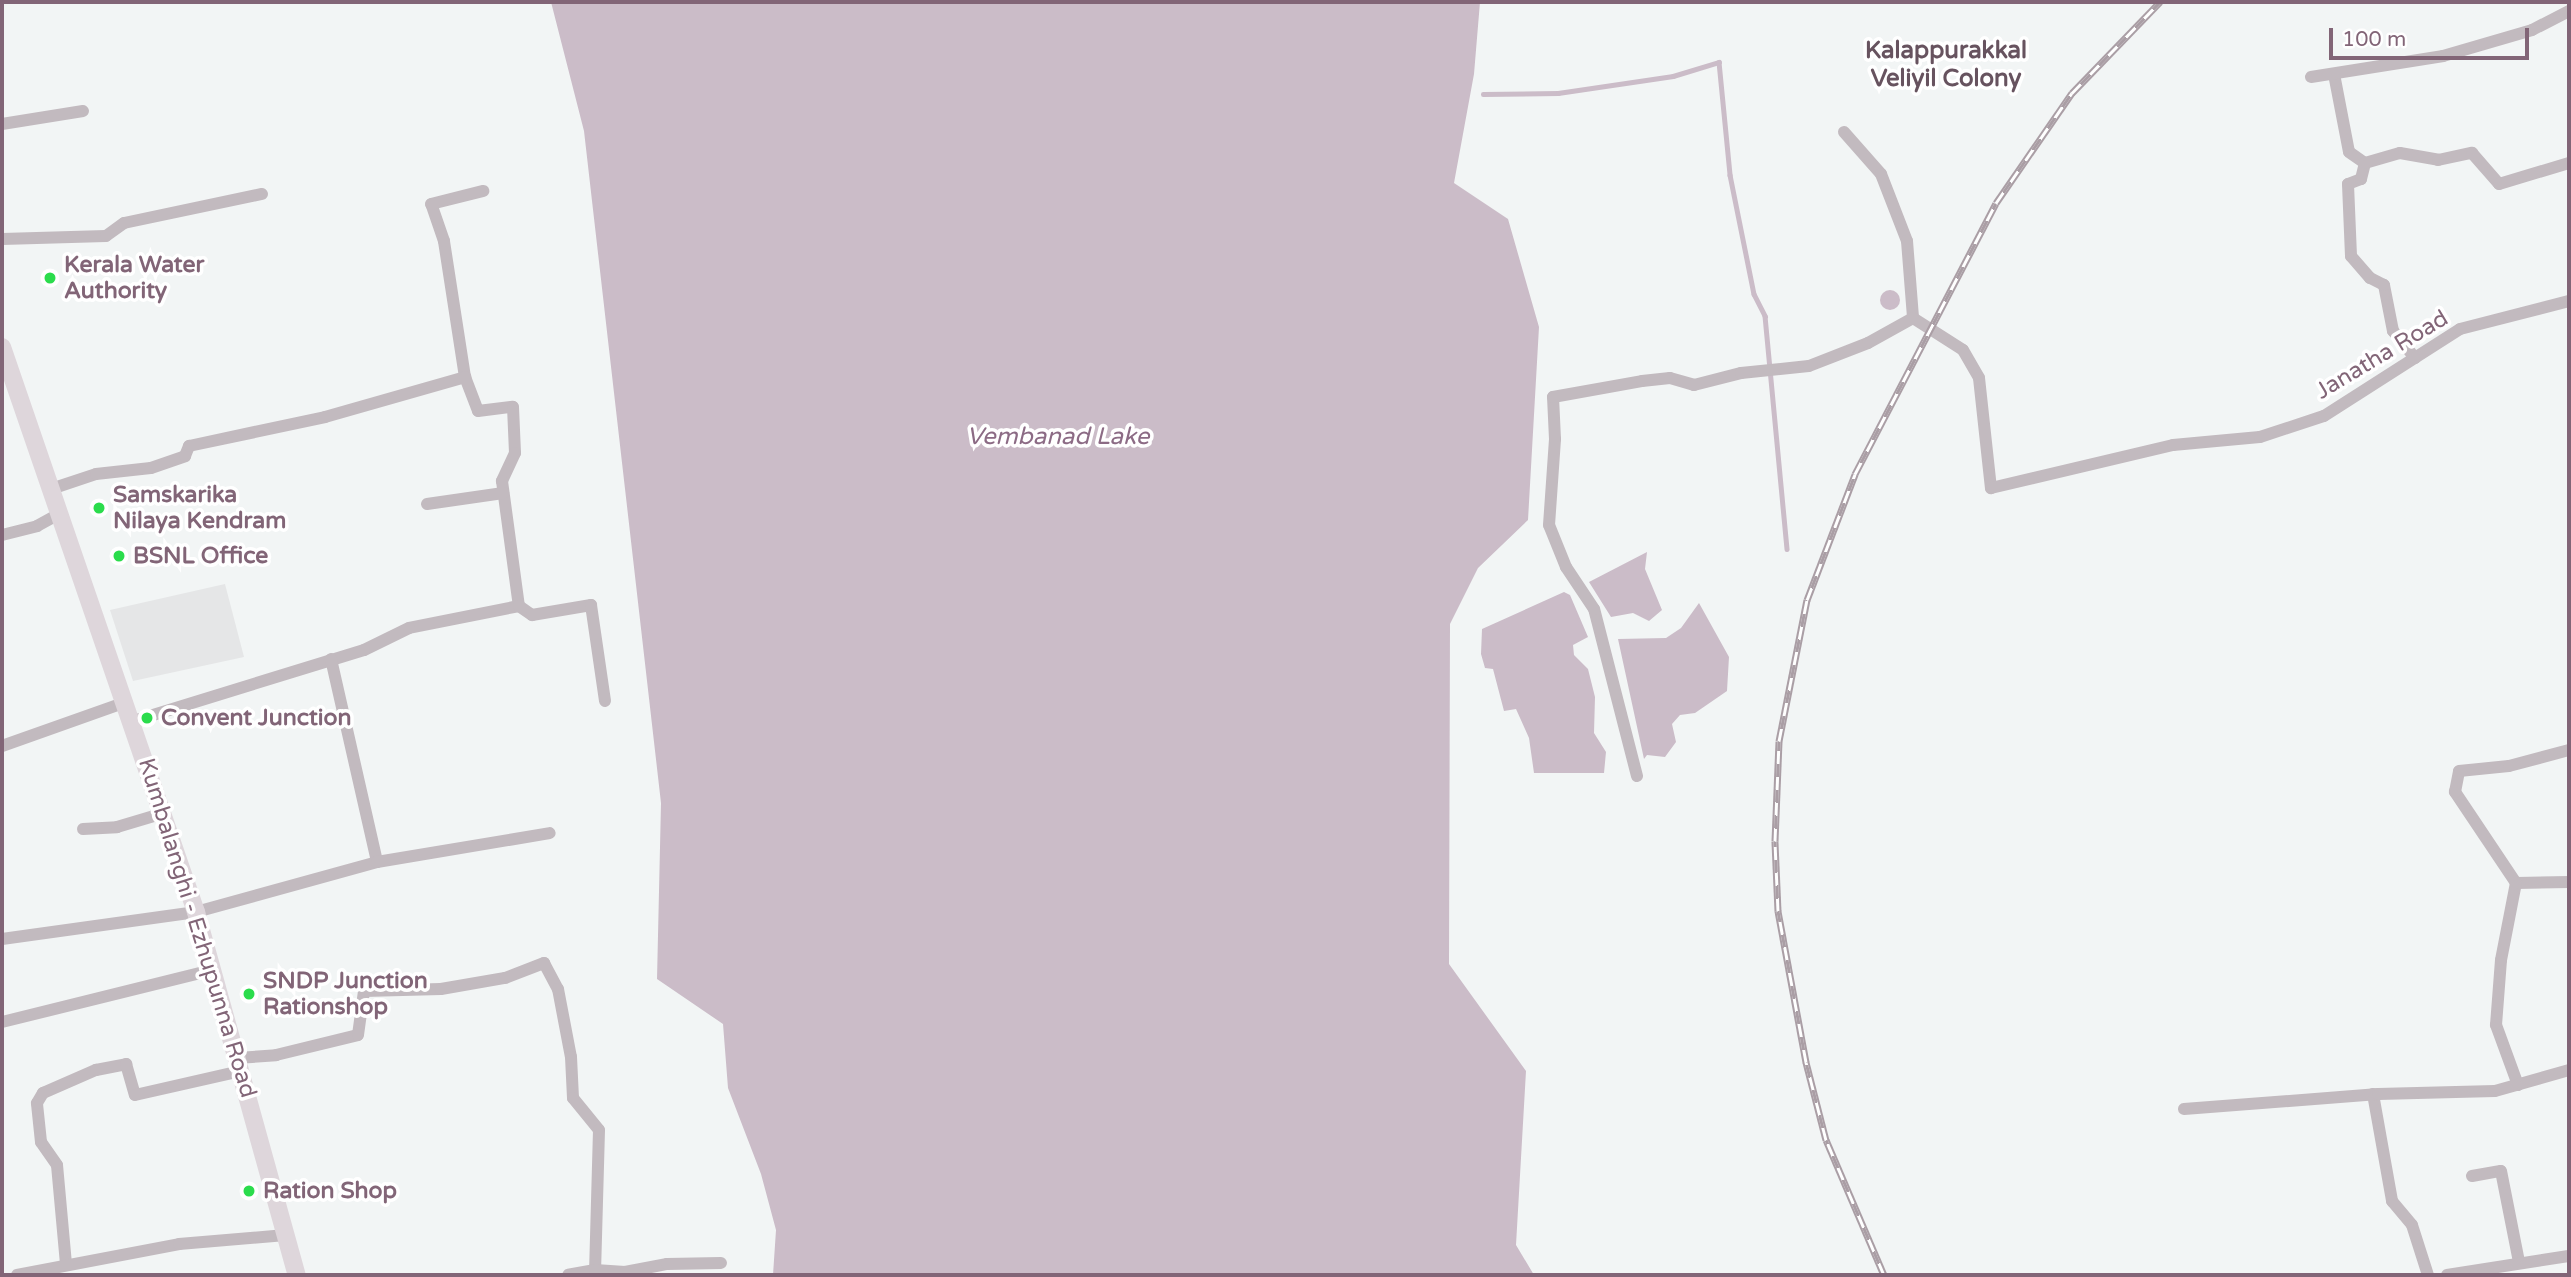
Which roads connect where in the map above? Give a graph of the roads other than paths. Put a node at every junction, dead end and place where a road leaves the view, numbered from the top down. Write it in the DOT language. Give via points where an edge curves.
graph roads {
  1 [pos="2569,11"];
  2 [pos="2334,74"];
  3 [pos="2311,77"];
  4 [pos="83,111"];
  5 [pos="2,124"];
  6 [pos="1844,132"];
  7 [pos="2365,163"];
  8 [pos="2569,163"];
  9 [pos="483,191"];
  10 [pos="262,194"];
  11 [pos="2,239"];
  12 [pos="2569,301"];
  13 [pos="1913,318"];
  14 [pos="2,347"];
  15 [pos="2415,358"];
  16 [pos="465,377"];
  17 [pos="51,489"];
  18 [pos="503,493"];
  19 [pos="427,504"];
  20 [pos="60,513"];
  21 [pos="2,535"];
  22 [pos="519,606"];
  23 [pos="331,659"];
  24 [pos="605,701"];
  25 [pos="126,702"];
  26 [pos="133,721"];
  27 [pos="2,746"];
  28 [pos="2569,750"];
  29 [pos="1636,776"];
  30 [pos="164,813"];
  31 [pos="83,829"];
  32 [pos="550,833"];
  33 [pos="377,862"];
  34 [pos="2569,882"];
  35 [pos="2516,883"];
  36 [pos="196,912"];
  37 [pos="2,939"];
  38 [pos="212,970"];
  39 [pos="2,1022"];
  40 [pos="239,1064"];
  41 [pos="2569,1070"];
  42 [pos="2518,1085"];
  43 [pos="2372,1094"];
  44 [pos="2184,1109"];
  45 [pos="2472,1176"];
  46 [pos="286,1235"];
  47 [pos="2569,1256"];
  48 [pos="2519,1262"];
  49 [pos="721,1263"];
  50 [pos="66,1264"];
  51 [pos="595,1270"];
  52 [pos="18,1275"];
  53 [pos="296,1275"];
  54 [pos="568,1275"];
  55 [pos="2428,1275"];
  56 [pos="2447,1275"];
  1 -- 2 [label="street" via="2532,30 2443,55"];
  2 -- 3 [label="street"];
  2 -- 7 [label="street" via="2349,152"];
  4 -- 5 [label="street"];
  6 -- 13 [label="street" via="1881,174 1907,241"];
  7 -- 8 [label="street" via="2400,153 2438,160 2472,153 2499,184"];
  7 -- 15 [label="street" via="2361,179 2348,184 2351,256 2370,278 2384,285 2398,342"];
  9 -- 16 [label="street" via="431,204 444,241"];
  10 -- 11 [label="street" via="124,223 106,236"];
  12 -- 15 [label="street, Janatha Road" via="2460,330"];
  13 -- 15 [label="street, Janatha Road" via="1963,350 1979,378 1991,488 2173,445 2260,436 2324,416"];
  13 -- 29 [label="street" via="1868,343 1809,366 1741,373 1694,385 1670,379 1642,381 1553,397 1549,525 1566,567 1594,609"];
  14 -- 17 [label="main road, Kumbalanghi - Ezhupunna Road"];
  16 -- 17 [label="street" via="325,417 189,446 185,456 150,468 96,474"];
  16 -- 18 [label="street" via="478,411 513,407 515,453 502,481"];
  17 -- 20 [label="main road, Kumbalanghi - Ezhupunna Road"];
  18 -- 19 [label="street"];
  18 -- 22 [label="street"];
  20 -- 21 [label="street" via="37,526"];
  20 -- 25 [label="main road, Kumbalanghi - Ezhupunna Road"];
  22 -- 23 [label="street" via="409,628 364,650"];
  22 -- 24 [label="street" via="532,615 591,605"];
  23 -- 26 [label="street"];
  23 -- 33 [label="street"];
  25 -- 26 [label="main road, Kumbalanghi - Ezhupunna Road"];
  25 -- 27 [label="street"];
  26 -- 30 [label="main road, Kumbalanghi - Ezhupunna Road"];
  28 -- 35 [label="street" via="2509,766 2459,771 2455,792"];
  30 -- 31 [label="street" via="117,827"];
  30 -- 36 [label="main road, Kumbalanghi - Ezhupunna Road"];
  32 -- 33 [label="street"];
  33 -- 36 [label="street"];
  34 -- 35 [label="street"];
  35 -- 42 [label="street" via="2501,960 2496,1025"];
  36 -- 37 [label="street"];
  36 -- 38 [label="main road, Kumbalanghi - Ezhupunna Road"];
  38 -- 39 [label="street"];
  38 -- 40 [label="main road, Kumbalanghi - Ezhupunna Road"];
  40 -- 46 [label="main road, Kumbalanghi - Ezhupunna Road"];
  40 -- 50 [label="street" via="135,1095 126,1064 96,1070 43,1093 37,1103 41,1142 57,1165"];
  40 -- 51 [label="street" via="358,1034 363,990 441,989 505,978 544,963 558,989 571,1057 573,1098 599,1130"];
  41 -- 42 [label="street"];
  42 -- 43 [label="street" via="2495,1091"];
  43 -- 44 [label="street"];
  43 -- 55 [label="street" via="2392,1201 2412,1225"];
  45 -- 48 [label="street" via="2501,1171"];
  46 -- 50 [label="street" via="179,1244"];
  46 -- 53 [label="main road, Kumbalanghi - Ezhupunna Road"];
  47 -- 48 [label="street"];
  48 -- 56 [label="street"];
  49 -- 51 [label="street" via="667,1264 625,1272"];
  50 -- 52 [label="street"];
  51 -- 54 [label="street"];
}
